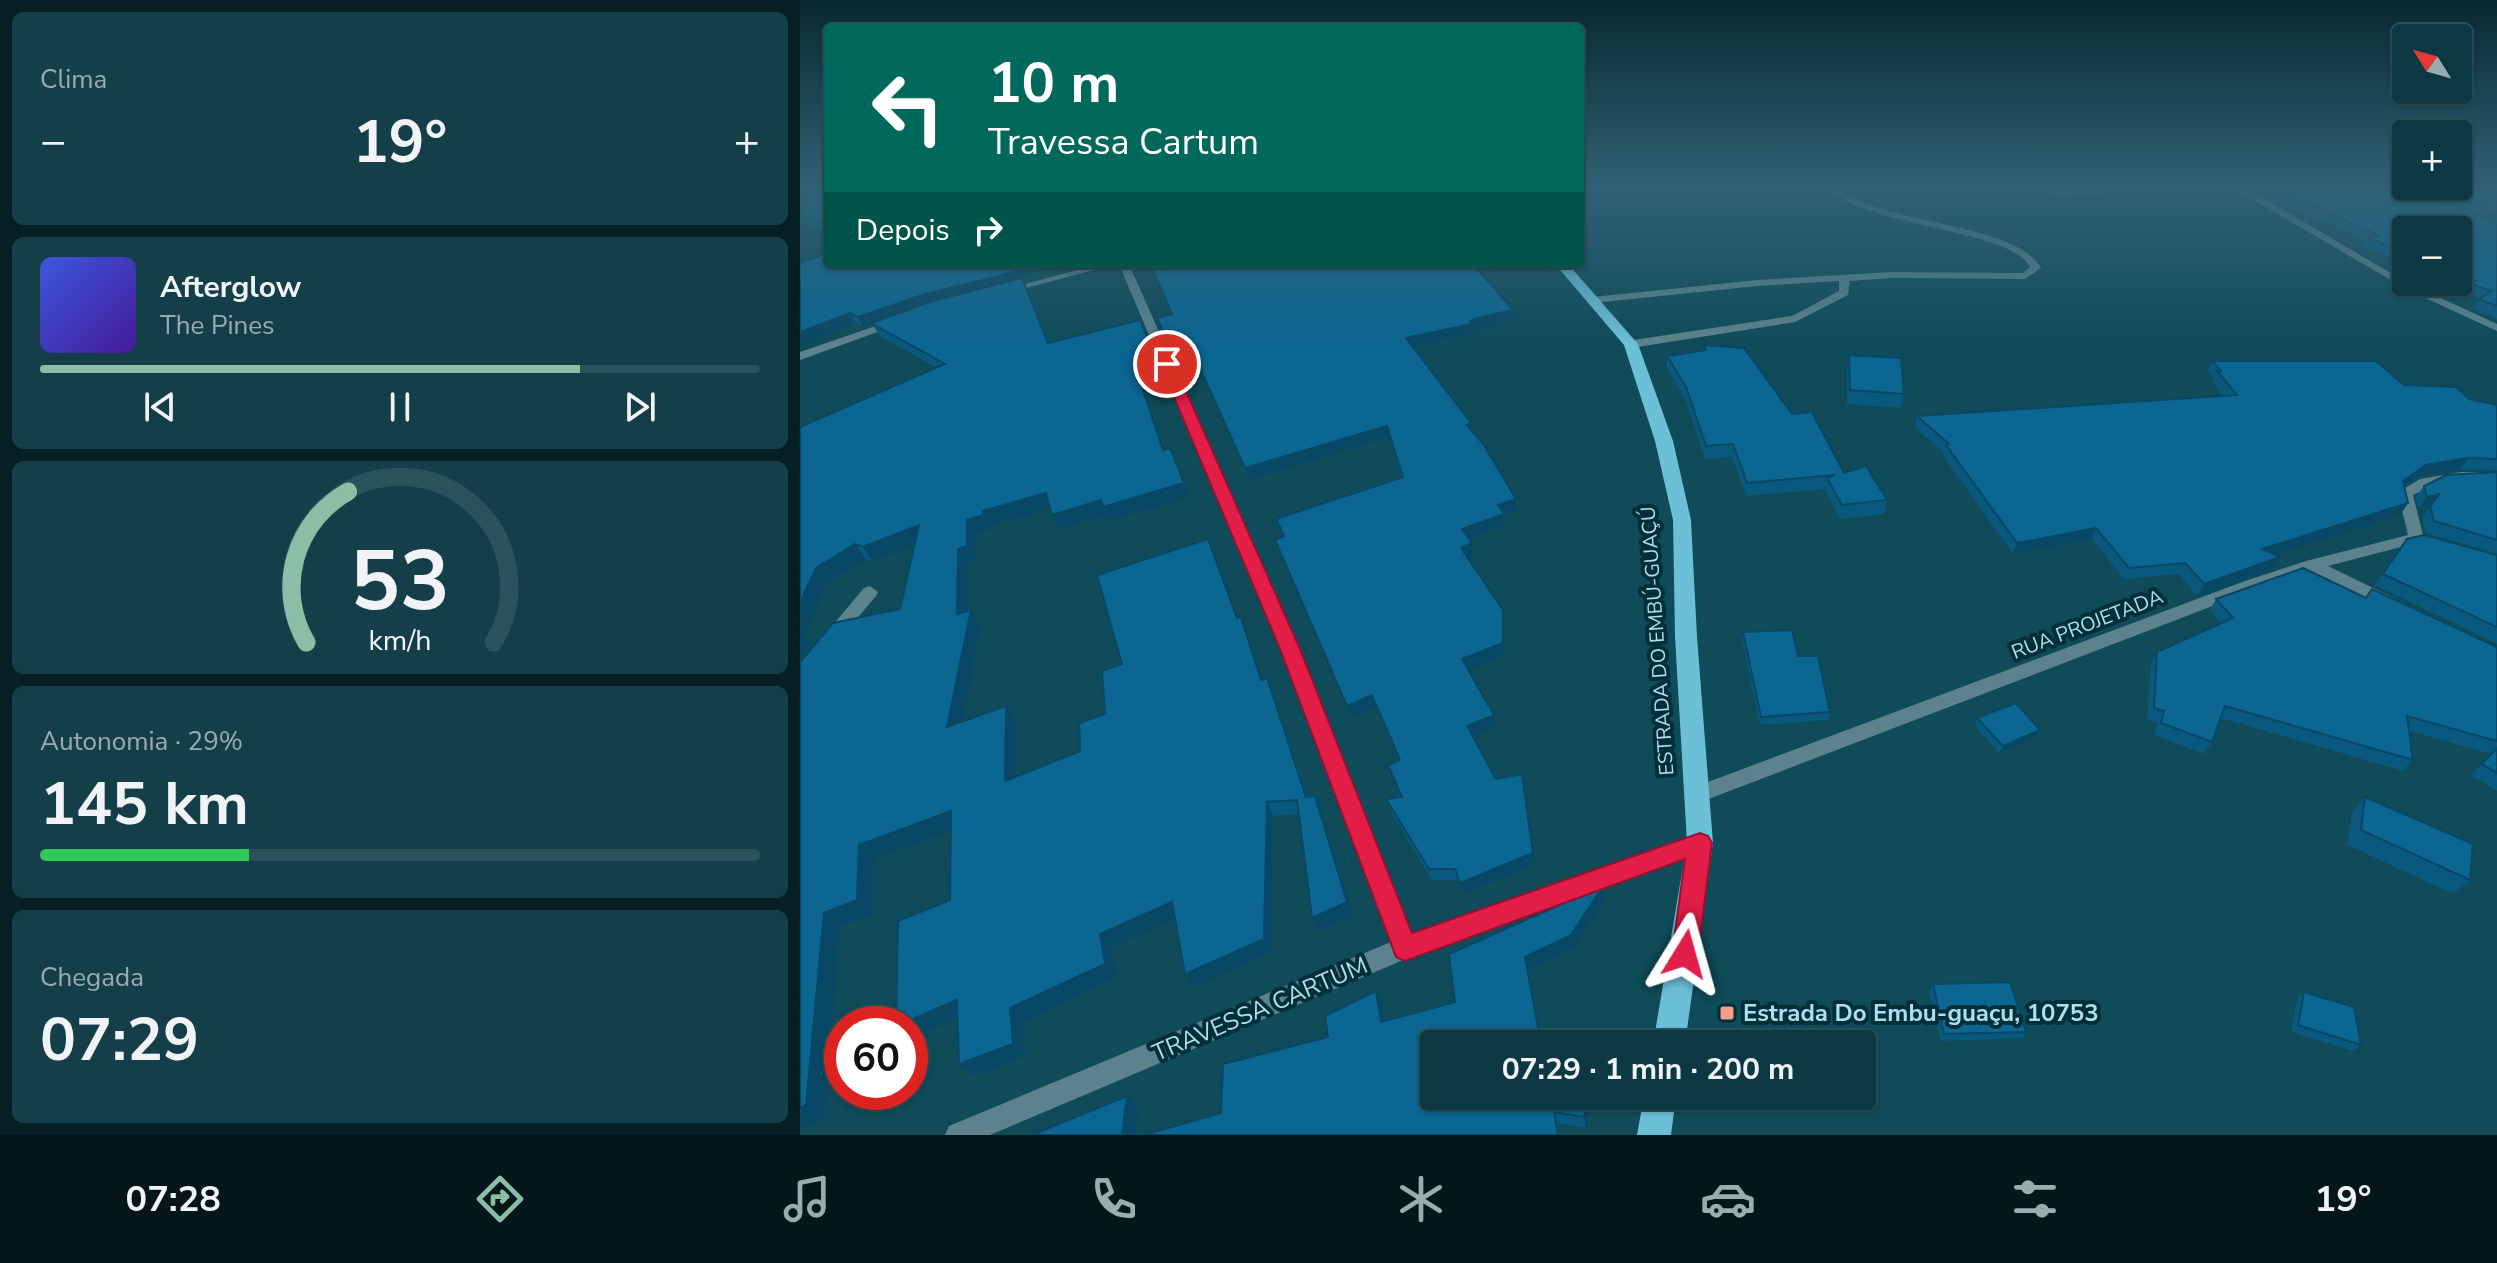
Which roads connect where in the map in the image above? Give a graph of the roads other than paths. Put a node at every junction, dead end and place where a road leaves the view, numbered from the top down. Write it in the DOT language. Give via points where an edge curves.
graph roads {
  1 [pos="1984,238"];
  2 [pos="2326,238"];
  3 [pos="1095,268"];
  4 [pos="1126,268"];
  5 [pos="1565,268"];
  6 [pos="1845,278"];
  7 [pos="989,295"];
  8 [pos="1593,300"];
  9 [pos="907,319"];
  10 [pos="2497,328"];
  11 [pos="1631,344"];
  12 [pos="800,356"];
  13 [pos="2497,476"];
  14 [pos="2416,538"];
  15 [pos="2443,546"];
  16 [pos="2312,565"];
  17 [pos="870,592"];
  18 [pos="2401,608"];
  19 [pos="820,652"];
  20 [pos="1699,794"];
  21 [pos="1700,843"];
  22 [pos="1405,948"];
  23 [pos="1671,1030"];
  24 [pos="1658,1110"];
  25 [pos="958,1135"];
  26 [pos="1654,1135"];
  1 -- 6 [label="street" via="2030,257 2036,268 2025,276"];
  2 -- 10 [label="street" via="2412,288"];
  3 -- 7 [label="street"];
  4 -- 22 [label="street" via="1290,649"];
  5 -- 8 [label="main road, ESTRADA DO EMBÚ-GUAÇÚ"];
  6 -- 8 [label="street"];
  6 -- 11 [label="street" via="1844,293 1795,319"];
  8 -- 11 [label="main road, ESTRADA DO EMBÚ-GUAÇÚ"];
  9 -- 12 [label="street"];
  11 -- 20 [label="main road, ESTRADA DO EMBÚ-GUAÇÚ" via="1664,441 1682,520"];
  13 -- 14 [label="street" via="2417,484 2405,494"];
  14 -- 15 [label="street"];
  14 -- 16 [label="street, RUA PROJETADA"];
  16 -- 18 [label="street"];
  16 -- 20 [label="street, RUA PROJETADA"];
  17 -- 19 [label="street"];
  20 -- 21 [label="main road, ESTRADA DO EMBÚ-GUAÇÚ"];
  21 -- 22 [label="street, TRAVESSA CARTUM"];
  21 -- 23 [label="main road, ESTRADA DO EMBÚ-GUAÇÚ"];
  22 -- 25 [label="street, TRAVESSA CARTUM"];
  24 -- 26 [label="main road"];
}
